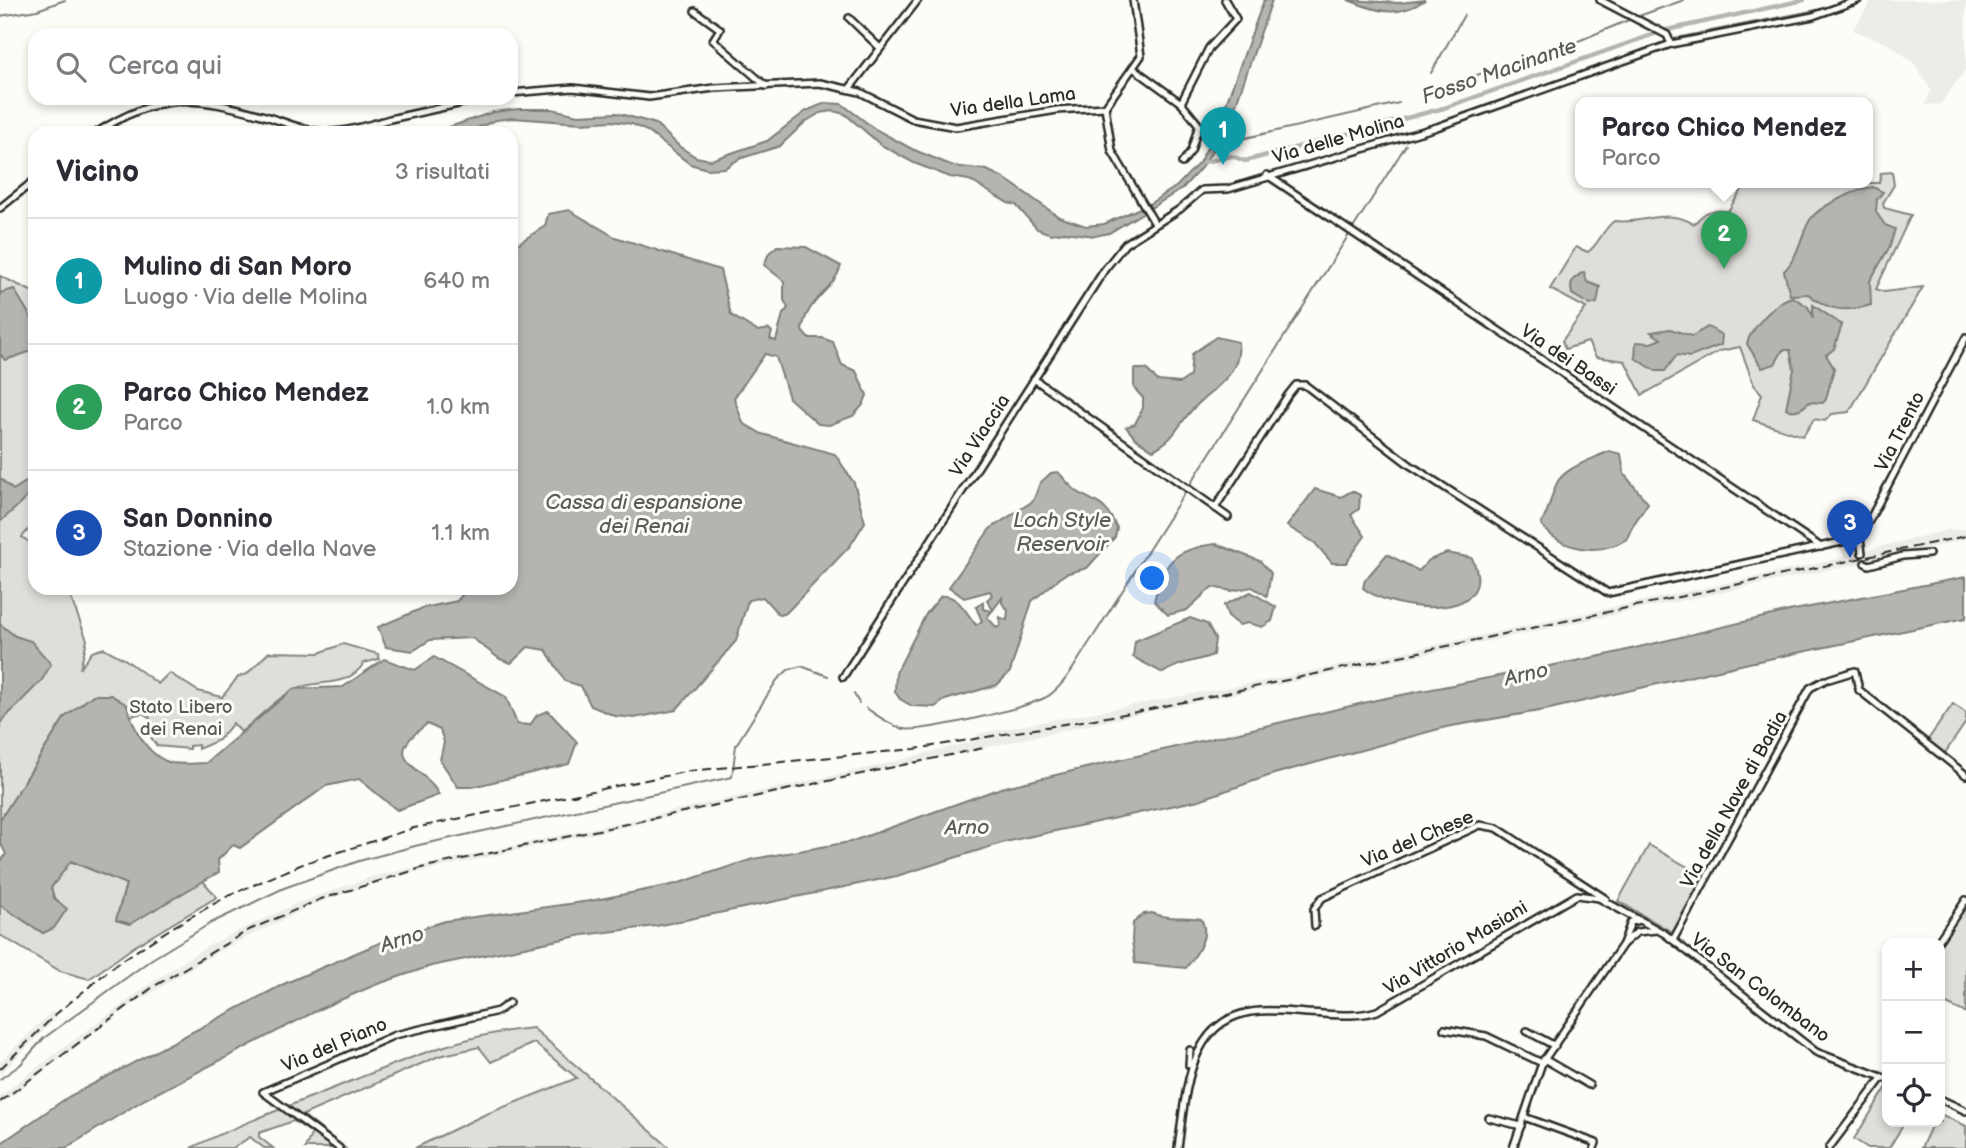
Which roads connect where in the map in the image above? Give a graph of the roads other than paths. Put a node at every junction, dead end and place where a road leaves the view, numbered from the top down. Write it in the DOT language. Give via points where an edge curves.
graph roads {
  1 [pos="908,0"];
  2 [pos="1133,0"];
  3 [pos="1225,0"];
  4 [pos="1600,0"];
  5 [pos="1858,0"];
  6 [pos="916,3"];
  7 [pos="695,11"];
  8 [pos="849,18"];
  9 [pos="1671,44"];
  10 [pos="880,48"];
  11 [pos="1133,68"];
  12 [pos="766,86"];
  13 [pos="849,89"];
  14 [pos="518,92"];
  15 [pos="1181,103"];
  16 [pos="156,105"];
  17 [pos="217,105"];
  18 [pos="455,105"];
  19 [pos="1105,107"];
  20 [pos="109,126"];
  21 [pos="292,126"];
  22 [pos="363,126"];
  23 [pos="1182,163"];
  24 [pos="1267,175"];
  25 [pos="28,186"];
  26 [pos="0,208"];
  27 [pos="1154,223"];
  28 [pos="1966,337"];
  29 [pos="1034,379"];
  30 [pos="1215,508"];
  31 [pos="1228,517"];
  32 [pos="1860,538"];
  33 [pos="1821,547"];
  34 [pos="1862,553"];
  35 [pos="1928,554"];
  36 [pos="1864,563"];
  37 [pos="843,677"];
  38 [pos="1966,775"];
  39 [pos="1592,894"];
  40 [pos="1966,900"];
  41 [pos="1629,915"];
  42 [pos="1639,920"];
  43 [pos="1629,925"];
  44 [pos="1315,926"];
  45 [pos="1657,930"];
  46 [pos="1638,932"];
  47 [pos="1940,938"];
  48 [pos="1673,940"];
  49 [pos="1623,944"];
  50 [pos="509,1003"];
  51 [pos="1444,1029"];
  52 [pos="1527,1031"];
  53 [pos="1555,1046"];
  54 [pos="1190,1050"];
  55 [pos="1543,1061"];
  56 [pos="1189,1069"];
  57 [pos="1882,1077"];
  58 [pos="1882,1082"];
  59 [pos="1588,1085"];
  60 [pos="1945,1101"];
  61 [pos="1966,1111"];
  62 [pos="1524,1117"];
  63 [pos="1489,1118"];
  64 [pos="1521,1126"];
  65 [pos="339,1148"];
  66 [pos="1178,1148"];
  67 [pos="1513,1148"];
  68 [pos="1594,1148"];
  69 [pos="1829,1148"];
  1 -- 6 [label="street"];
  2 -- 11 [label="street" via="1142,49"];
  3 -- 15 [label="street" via="1236,19 1209,48"];
  4 -- 9 [label="street" via="1663,33"];
  5 -- 9 [label="street, Via delle Molina" via="1813,16"];
  6 -- 10 [label="street"];
  7 -- 12 [label="street" via="720,29 713,40"];
  8 -- 10 [label="street"];
  9 -- 24 [label="street, Via delle Molina" via="1437,127"];
  10 -- 13 [label="street"];
  11 -- 15 [label="street"];
  11 -- 19 [label="street"];
  12 -- 13 [label="street, Via della Lama" via="820,83"];
  12 -- 14 [label="street, Via della Lama" via="649,97 573,88"];
  13 -- 19 [label="street, Via della Lama" via="913,119 943,127"];
  15 -- 23 [label="street" via="1199,125"];
  16 -- 20 [label="street"];
  17 -- 21 [label="street"];
  18 -- 22 [label="street"];
  19 -- 27 [label="street" via="1112,151"];
  24 -- 27 [label="street, Via delle Molina" via="1228,188 1202,190"];
  24 -- 33 [label="street, Via dei Bassi"];
  25 -- 26 [label="street"];
  27 -- 29 [label="street, Via Viaccia" via="1121,250"];
  28 -- 32 [label="street, Via Trento"];
  29 -- 30 [label="street"];
  29 -- 37 [label="street, Via Viaccia"];
  30 -- 31 [label="street"];
  30 -- 33 [label="street" via="1288,395 1296,385 1305,385 1410,464 1608,593"];
  32 -- 33 [label="street"];
  32 -- 34 [label="street"];
  35 -- 36 [label="street"];
  38 -- 48 [label="street, Via della Nave di Badia" via="1859,690 1855,671 1810,688"];
  39 -- 41 [label="street"];
  39 -- 44 [label="street, Via del Chese" via="1585,883 1497,828 1480,825 1322,898 1314,909"];
  39 -- 56 [label="street, Via Vittorio Masiani" via="1559,903 1377,1011 1351,1015 1260,1011 1232,1018 1208,1037"];
  40 -- 47 [label="street"];
  41 -- 42 [label="street"];
  41 -- 43 [label="street"];
  42 -- 43 [label="street"];
  42 -- 45 [label="street, Via San Colombano"];
  42 -- 46 [label="street"];
  43 -- 46 [label="street"];
  43 -- 49 [label="street"];
  45 -- 46 [label="street"];
  45 -- 48 [label="street, Via San Colombano"];
  46 -- 49 [label="street"];
  48 -- 57 [label="street, Via San Colombano" via="1816,1052"];
  49 -- 53 [label="street"];
  50 -- 65 [label="street, Via del Piano" via="498,1010 395,1035 263,1092"];
  51 -- 55 [label="street" via="1486,1036"];
  52 -- 53 [label="street"];
  53 -- 55 [label="street"];
  54 -- 56 [label="street"];
  55 -- 59 [label="street"];
  55 -- 62 [label="street"];
  56 -- 66 [label="street, Via Vittorio Masiani"];
  58 -- 69 [label="street"];
  60 -- 61 [label="street"];
  62 -- 64 [label="street"];
  62 -- 68 [label="street" via="1596,1143"];
  63 -- 64 [label="street"];
  64 -- 67 [label="street"];
}
